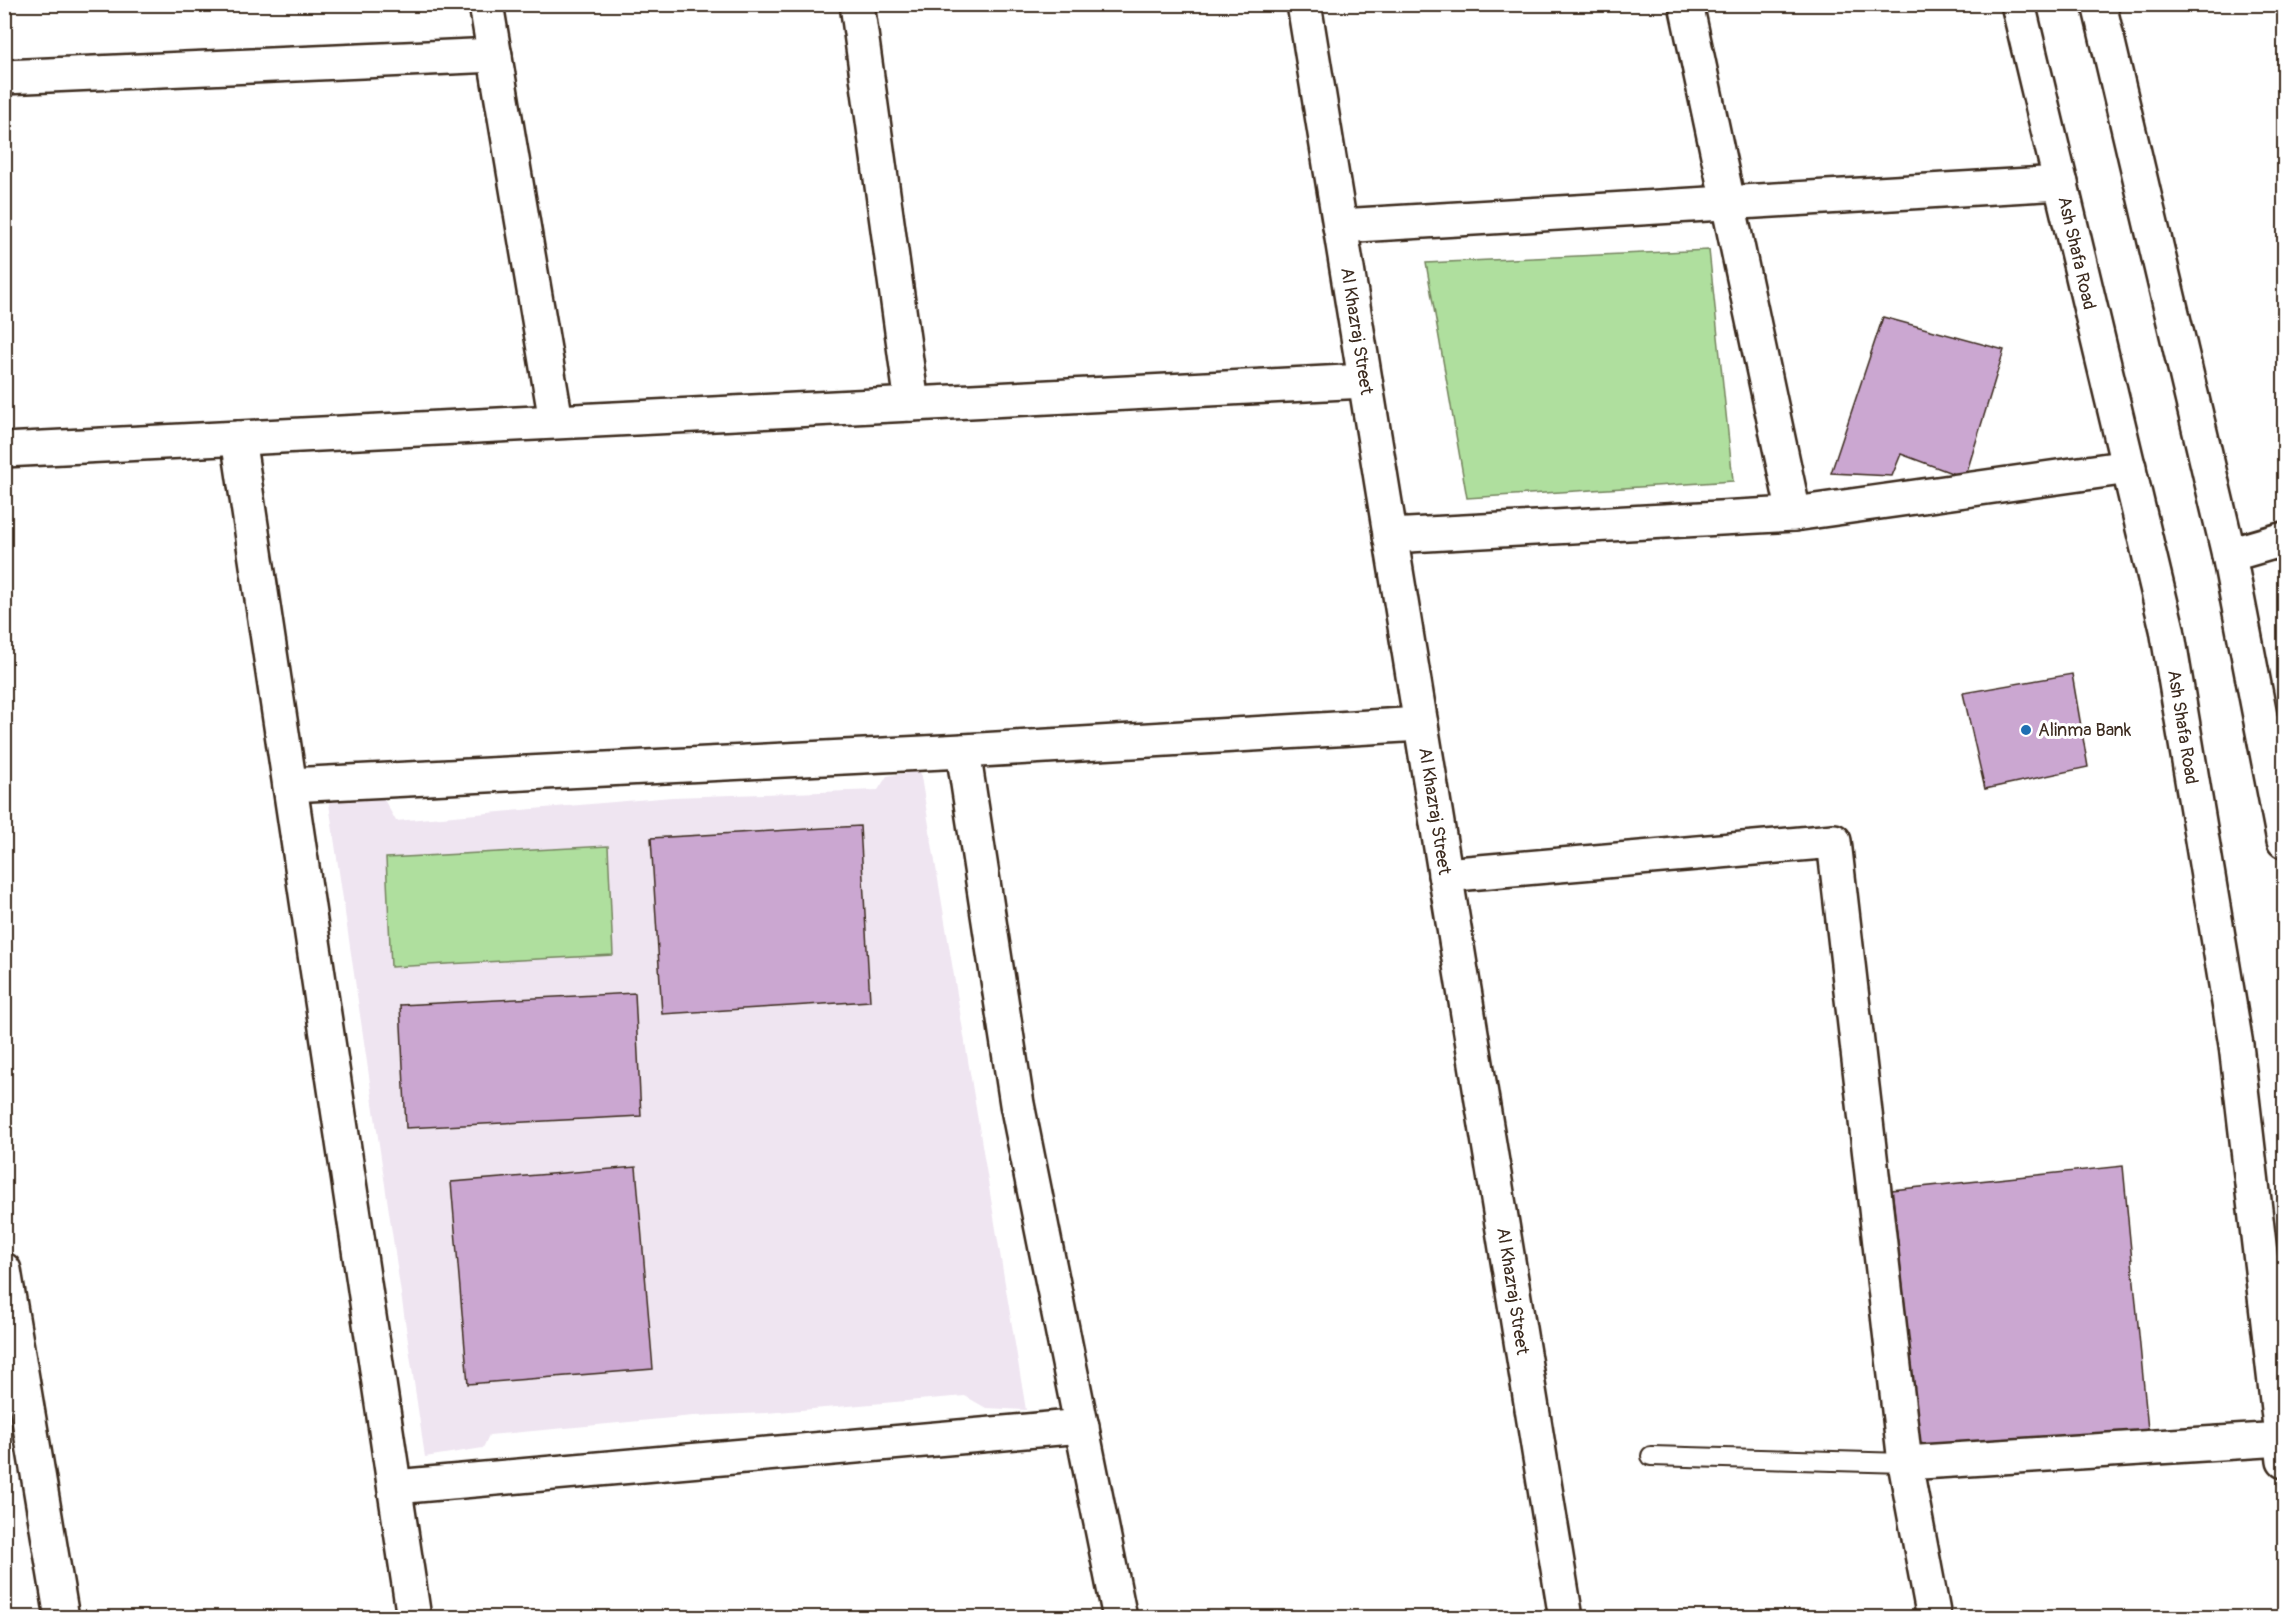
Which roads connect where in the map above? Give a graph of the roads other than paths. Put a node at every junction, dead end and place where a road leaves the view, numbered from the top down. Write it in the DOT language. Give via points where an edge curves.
graph roads {
  1 [pos="486,4"];
  2 [pos="857,4"];
  3 [pos="1304,4"];
  4 [pos="1686,4"];
  5 [pos="2018,4"];
  6 [pos="2099,4"];
  7 [pos="495,55"];
  8 [pos="4,77"];
  9 [pos="2061,183"];
  10 [pos="1728,203"];
  11 [pos="1340,226"];
  12 [pos="1365,381"];
  13 [pos="912,404"];
  14 [pos="556,421"];
  15 [pos="238,438"];
  16 [pos="4,450"];
  17 [pos="2129,467"];
  18 [pos="1794,514"];
  19 [pos="1390,536"];
  20 [pos="2284,538"];
  21 [pos="2229,555"];
  22 [pos="1421,724"];
  23 [pos="963,751"];
  24 [pos="290,785"];
  25 [pos="2284,841"];
  26 [pos="1445,875"];
  27 [pos="4,1270"];
  28 [pos="1082,1426"];
  29 [pos="2283,1450"];
  30 [pos="1651,1455"];
  31 [pos="1905,1462"];
  32 [pos="395,1487"];
  33 [pos="62,1617"];
  34 [pos="414,1617"];
  35 [pos="1120,1617"];
  36 [pos="1566,1617"];
  37 [pos="1934,1617"];
  1 -- 7 [label="street"];
  2 -- 13 [label="street"];
  3 -- 11 [label="street, Al Khazraj Street"];
  4 -- 10 [label="street"];
  5 -- 9 [label="street, Ash Shafa Road"];
  6 -- 21 [label="street"];
  7 -- 8 [label="street"];
  7 -- 14 [label="street"];
  9 -- 10 [label="street"];
  9 -- 17 [label="street, Ash Shafa Road"];
  10 -- 11 [label="street"];
  10 -- 18 [label="street"];
  11 -- 12 [label="street, Al Khazraj Street"];
  12 -- 13 [label="street"];
  12 -- 19 [label="street, Al Khazraj Street"];
  13 -- 14 [label="street"];
  14 -- 15 [label="street"];
  15 -- 16 [label="street"];
  15 -- 24 [label="street"];
  17 -- 18 [label="street"];
  17 -- 29 [label="street, Ash Shafa Road" via="2168,629 2236,1045"];
  18 -- 19 [label="street"];
  19 -- 22 [label="street, Al Khazraj Street"];
  20 -- 21 [label="street"];
  21 -- 25 [label="street"];
  22 -- 23 [label="street"];
  22 -- 26 [label="street, Al Khazraj Street"];
  23 -- 24 [label="street"];
  23 -- 28 [label="street" via="1017,1104"];
  24 -- 32 [label="street"];
  26 -- 31 [label="street" via="1834,841"];
  26 -- 36 [label="street, Al Khazraj Street"];
  27 -- 33 [label="street"];
  28 -- 32 [label="street"];
  28 -- 35 [label="street"];
  29 -- 31 [label="street"];
  30 -- 31 [label="lane"];
  31 -- 37 [label="street"];
  32 -- 34 [label="street"];
}
